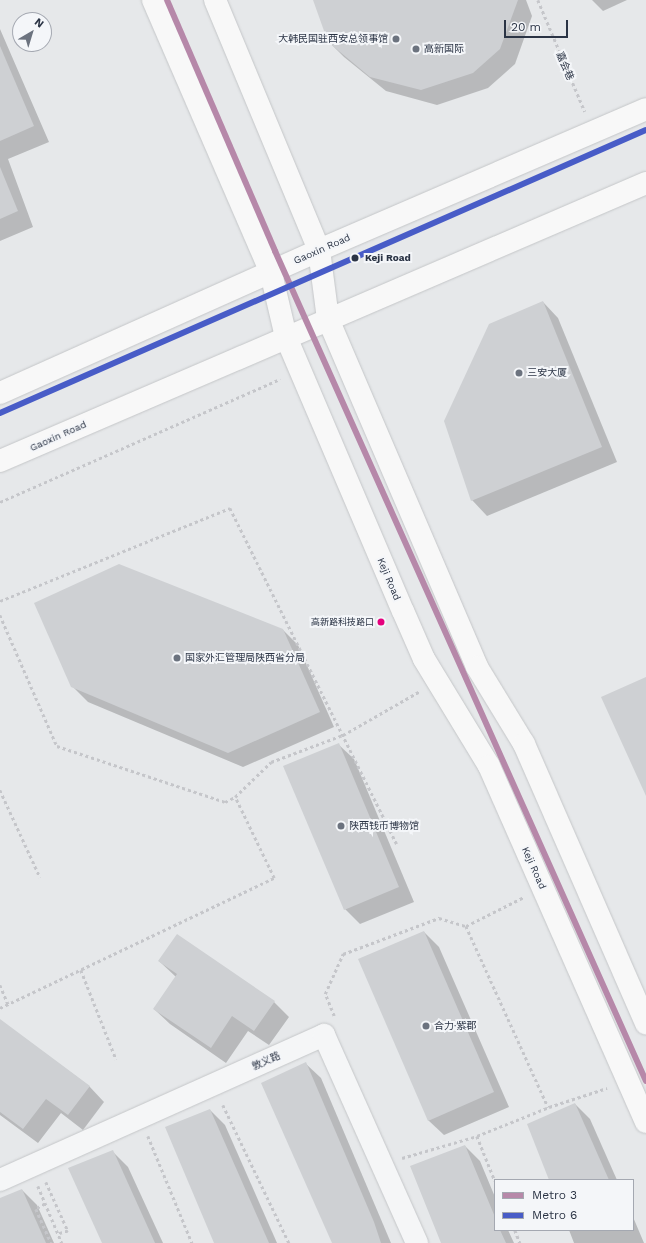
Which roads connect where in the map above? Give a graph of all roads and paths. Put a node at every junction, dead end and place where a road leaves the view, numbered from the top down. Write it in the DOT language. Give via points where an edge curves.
graph roads {
  1 [pos="153,0"];
  2 [pos="215,0"];
  3 [pos="538,0"];
  4 [pos="646,109"];
  5 [pos="593,131"];
  6 [pos="646,183"];
  7 [pos="319,250"];
  8 [pos="271,273"];
  9 [pos="328,319"];
  10 [pos="286,337"];
  11 [pos="299,371"];
  12 [pos="0,393"];
  13 [pos="0,461"];
  14 [pos="0,502"];
  15 [pos="0,601"];
  16 [pos="0,615"];
  17 [pos="438,681"];
  18 [pos="343,735"];
  19 [pos="0,793"];
  20 [pos="235,797"];
  21 [pos="397,844"];
  22 [pos="40,877"];
  23 [pos="543,888"];
  24 [pos="466,926"];
  25 [pos="81,970"];
  26 [pos="0,985"];
  27 [pos="8,1004"];
  28 [pos="0,1008"];
  29 [pos="338,1023"];
  30 [pos="646,1023"];
  31 [pos="116,1059"];
  32 [pos="628,1081"];
  33 [pos="220,1099"];
  34 [pos="549,1107"];
  35 [pos="646,1122"];
  36 [pos="145,1131"];
  37 [pos="477,1136"];
  38 [pos="395,1160"];
  39 [pos="36,1171"];
  40 [pos="494,1179"];
  41 [pos="0,1180"];
  42 [pos="46,1204"];
  43 [pos="515,1231"];
  44 [pos="58,1234"];
  45 [pos="51,1243"];
  46 [pos="62,1243"];
  47 [pos="192,1243"];
  48 [pos="289,1243"];
  49 [pos="417,1243"];
  50 [pos="520,1243"];
  1 -- 8 [label="main road, Keji Road"];
  2 -- 7 [label="main road"];
  3 -- 5 [label="path, 嘉会巷"];
  4 -- 5 [label="main road, Gaoxin Road"];
  5 -- 7 [label="main road, Gaoxin Road"];
  6 -- 9 [label="main road, Gaoxin Road"];
  7 -- 8 [label="main road, Gaoxin Road"];
  7 -- 9 [label="main road"];
  8 -- 10 [label="main road, Keji Road"];
  8 -- 12 [label="main road, Gaoxin Road"];
  9 -- 10 [label="main road, Gaoxin Road"];
  9 -- 30 [label="main road" via="477,667 524,744"];
  10 -- 11 [label="main road, Keji Road"];
  10 -- 13 [label="main road, Gaoxin Road"];
  11 -- 14 [label="path"];
  11 -- 17 [label="main road, Keji Road" via="421,652"];
  15 -- 18 [label="path" via="230,508"];
  16 -- 20 [label="path" via="57,746 225,802"];
  17 -- 18 [label="path"];
  17 -- 23 [label="main road, Keji Road" via="489,766"];
  18 -- 20 [label="path" via="271,762"];
  18 -- 21 [label="path"];
  19 -- 22 [label="path"];
  20 -- 25 [label="path" via="274,878"];
  23 -- 24 [label="path"];
  23 -- 32 [label="main road, Keji Road"];
  24 -- 29 [label="path" via="439,918 343,954 325,994"];
  24 -- 34 [label="path"];
  25 -- 27 [label="path"];
  25 -- 31 [label="path"];
  26 -- 27 [label="path"];
  27 -- 28 [label="path"];
  32 -- 34 [label="path"];
  32 -- 35 [label="main road, Keji Road"];
  33 -- 48 [label="path"];
  34 -- 37 [label="path"];
  36 -- 47 [label="path"];
  37 -- 38 [label="path"];
  37 -- 40 [label="path"];
  39 -- 41 [label="street, 敦义路"];
  39 -- 42 [label="path"];
  39 -- 44 [label="path" via="68,1231"];
  39 -- 49 [label="street, 敦义路" via="324,1035"];
  42 -- 44 [label="path"];
  42 -- 45 [label="path" via="36,1209"];
  43 -- 50 [label="path"];
  44 -- 46 [label="path"];
}
